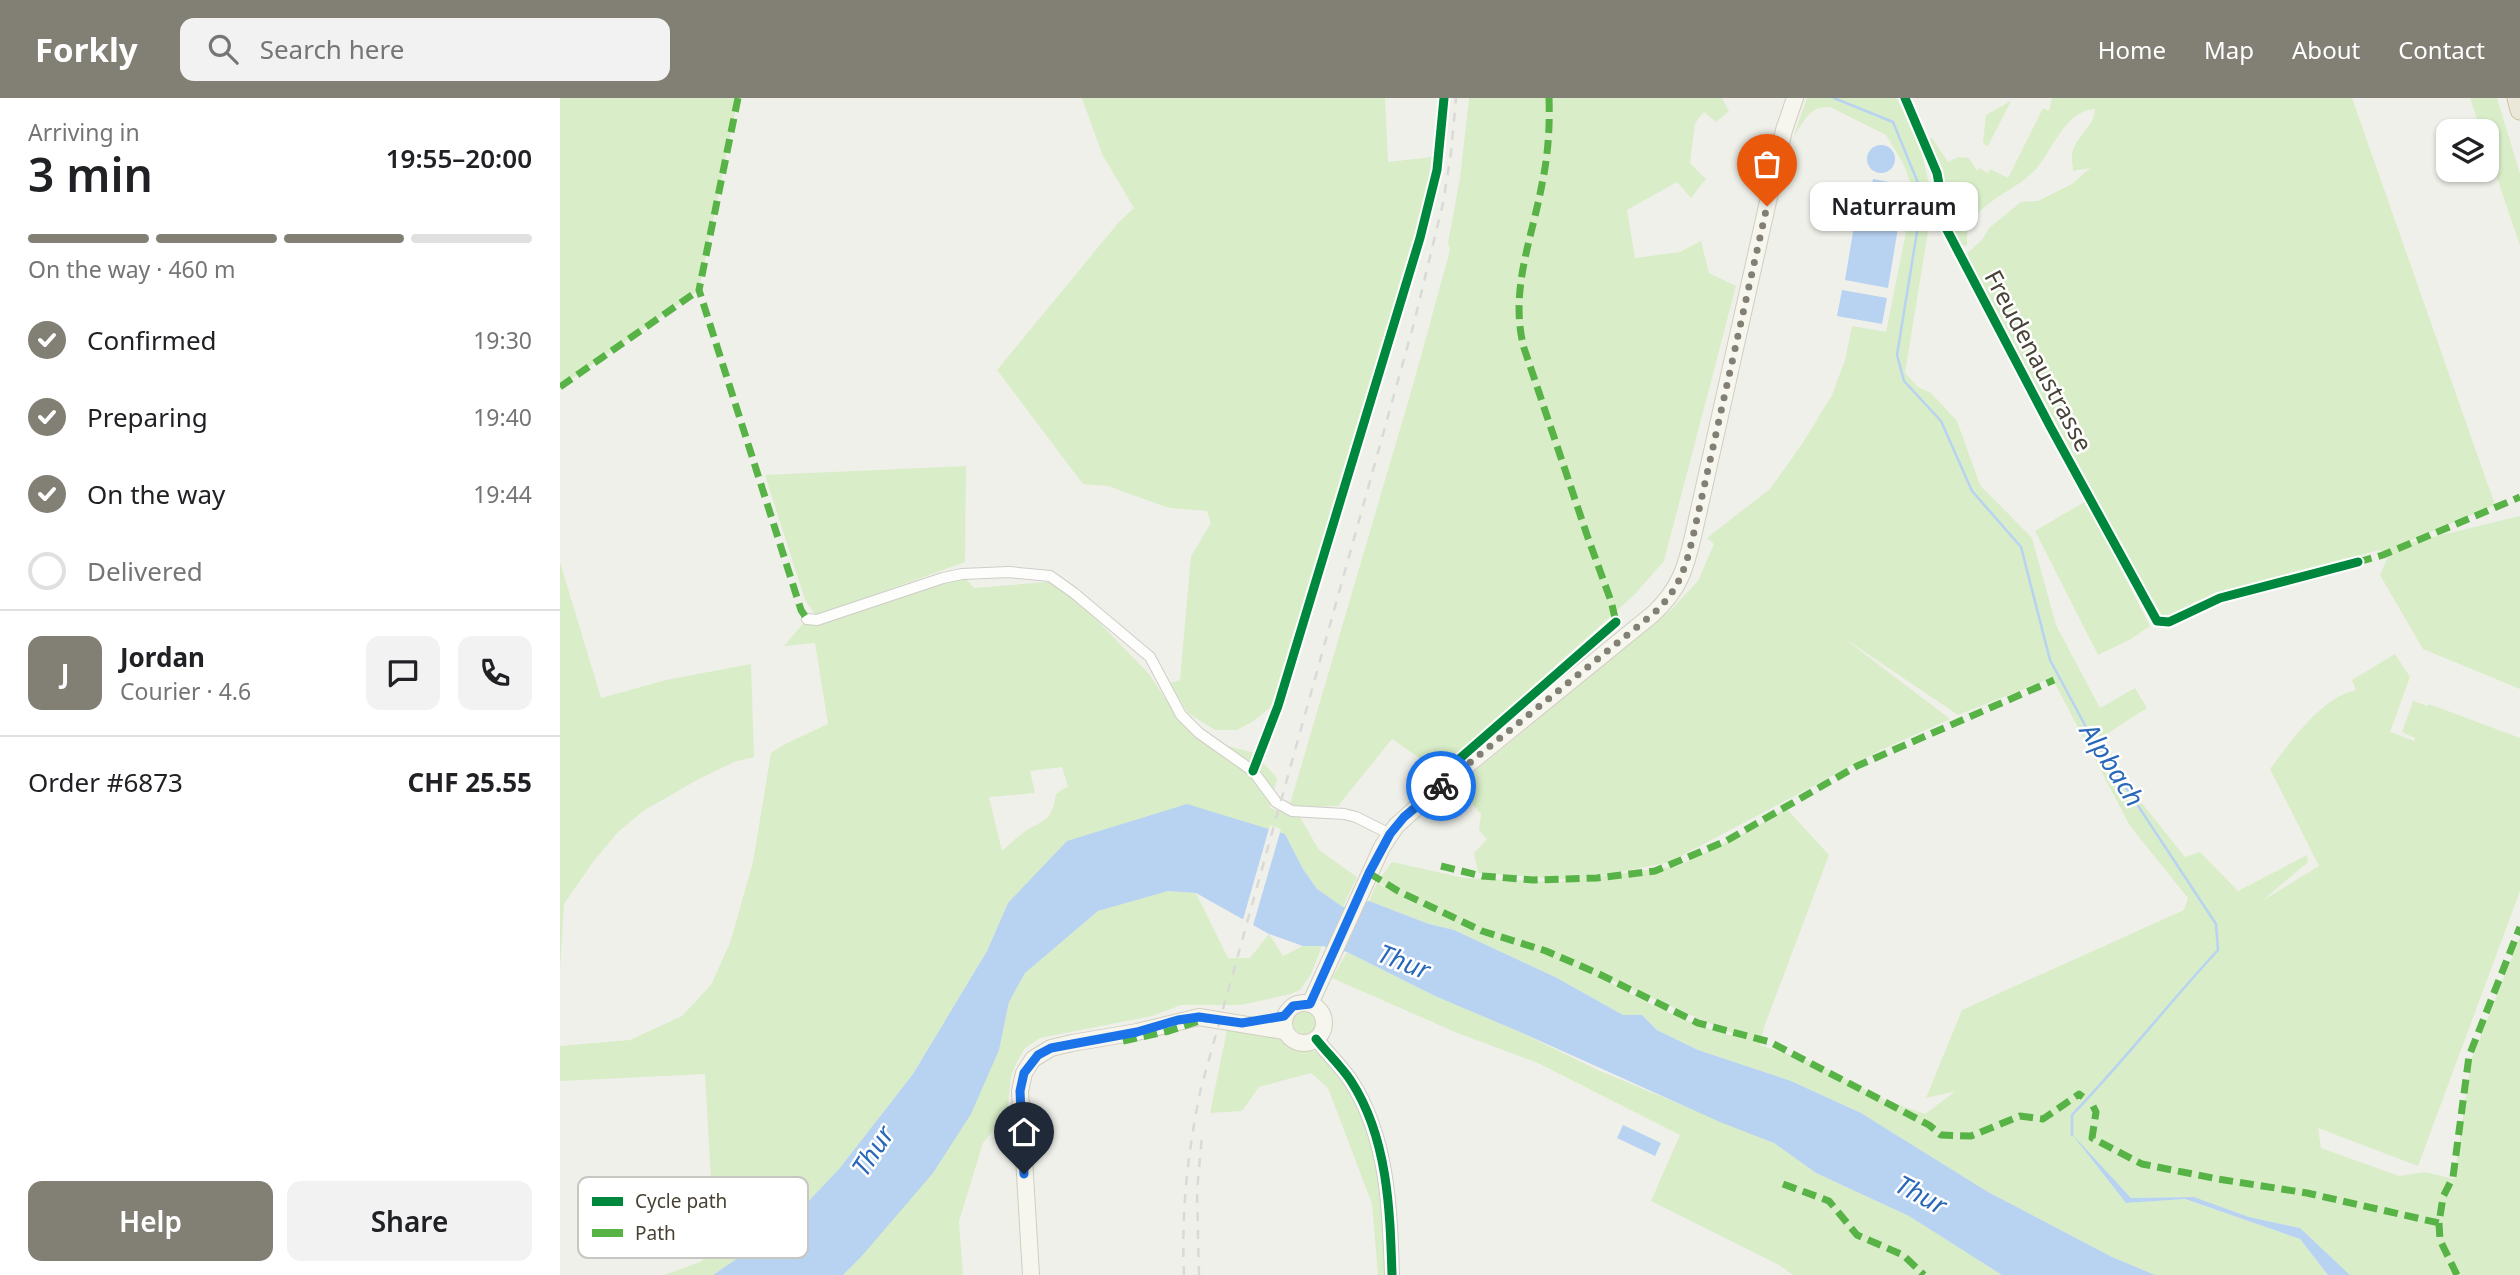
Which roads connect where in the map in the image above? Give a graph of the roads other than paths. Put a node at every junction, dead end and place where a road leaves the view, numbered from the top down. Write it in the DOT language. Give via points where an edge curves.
graph roads {
  1 [pos="1444,98"];
  2 [pos="1795,98"];
  3 [pos="1905,98"];
  4 [pos="2516,98"];
  5 [pos="2520,110"];
  6 [pos="2358,562"];
  7 [pos="807,619"];
  8 [pos="1253,771"];
  9 [pos="1390,834"];
  10 [pos="1310,1004"];
  11 [pos="1284,1023"];
  12 [pos="1316,1039"];
  13 [pos="1031,1275"];
  14 [pos="1392,1275"];
  1 -- 8 [label="street" via="1437,170 1420,238 1278,706"];
  2 -- 9 [label="main road" via="1682,578 1653,614 1404,817"];
  3 -- 6 [label="street, Freudenaustrasse" via="1937,173 1947,230 2157,621 2169,622 2220,598"];
  4 -- 5 [label="highway"];
  7 -- 8 [label="street" via="817,620 962,574 1050,576 1150,657 1181,715"];
  8 -- 9 [label="street" via="1276,802 1292,811 1344,814"];
  9 -- 10 [label="main road"];
  10 -- 11 [label="main road" via="1293,1006"];
  10 -- 12 [label="main road" via="1321,1010 1326,1021"];
  11 -- 12 [label="main road" via="1299,1042"];
  11 -- 13 [label="main road" via="1199,1017 1178,1020 1051,1048 1033,1059 1020,1091"];
  12 -- 14 [label="street" via="1350,1080 1369,1120 1387,1182"];
}
